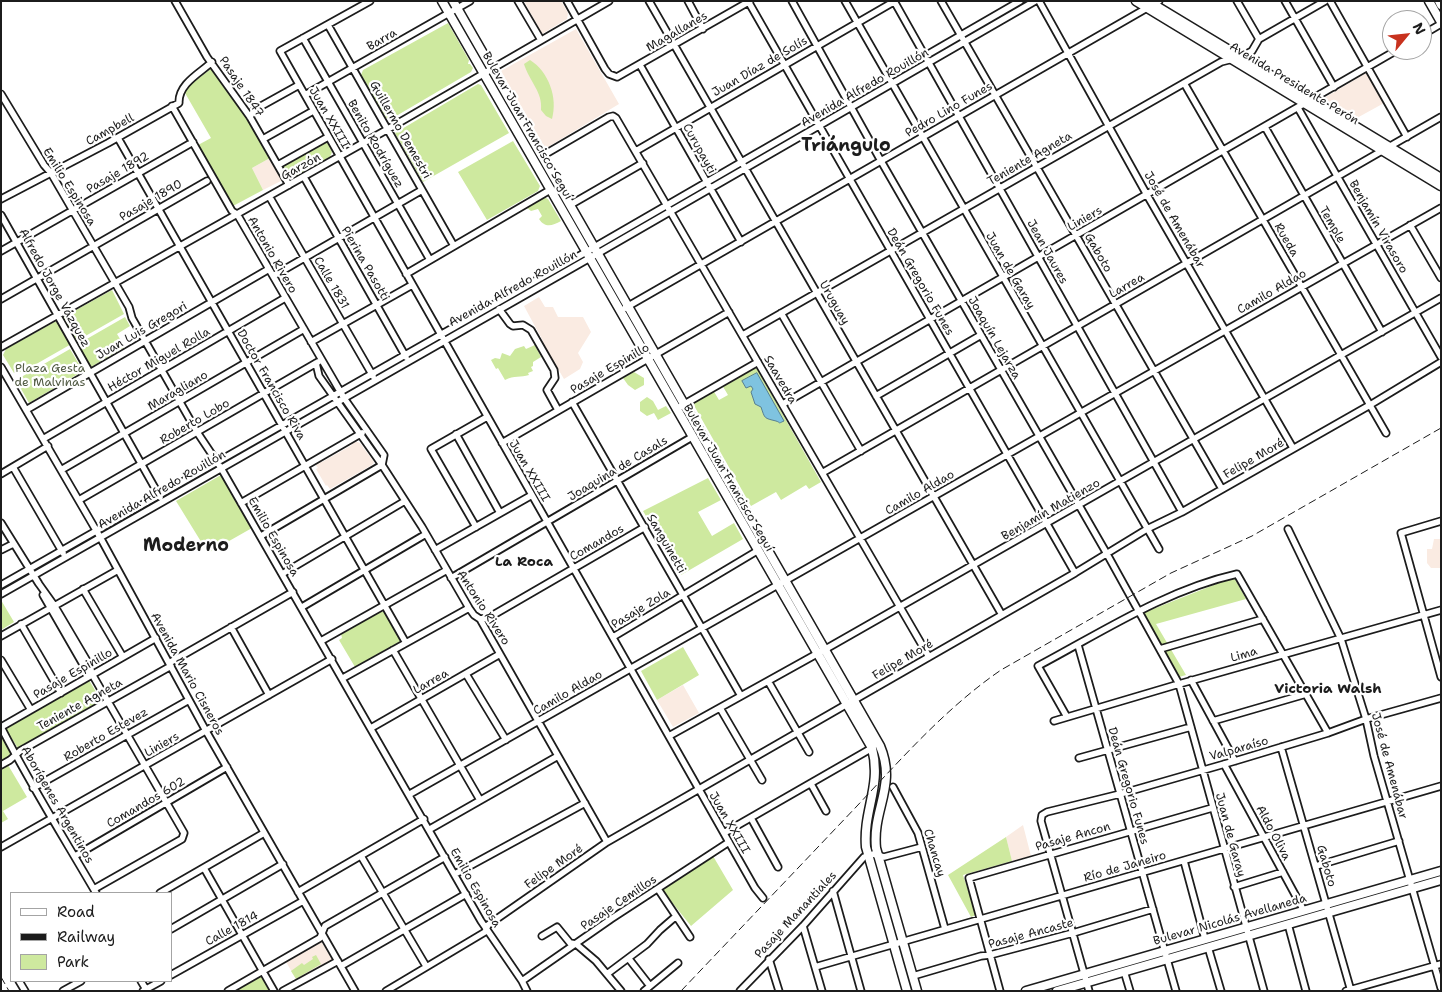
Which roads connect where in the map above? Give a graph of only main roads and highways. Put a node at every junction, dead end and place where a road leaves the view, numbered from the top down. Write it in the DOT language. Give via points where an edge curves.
graph roads {
  1 [pos="442,1"];
  2 [pos="1136,1"];
  3 [pos="1429,1"];
  4 [pos="1439,1"];
  5 [pos="1152,4"];
  6 [pos="455,5"];
  7 [pos="1441,5"];
  8 [pos="1441,23"];
  9 [pos="1305,104"];
  10 [pos="1386,149"];
  11 [pos="1441,178"];
  12 [pos="1441,186"];
  13 [pos="850,702"];
  14 [pos="1441,871"];
  15 [pos="1441,880"];
  16 [pos="1411,884"];
  17 [pos="1328,908"];
  18 [pos="1247,932"];
  19 [pos="1165,955"];
  20 [pos="907,991"];
  21 [pos="917,991"];
  22 [pos="1026,991"];
  23 [pos="1057,991"];
  1 -- 13 [label="main road, Bulevar Juan Francisco Seguí" via="777,586"];
  2 -- 5 [label="main road, Avenida Presidente Perón"];
  3 -- 8 [label="main road"];
  4 -- 7 [label="main road"];
  5 -- 9 [label="main road, Avenida Presidente Perón" via="1231,59"];
  5 -- 9 [label="main road, Avenida Presidente Perón" via="1242,57"];
  6 -- 13 [label="main road, Bulevar Juan Francisco Seguí" via="786,581"];
  9 -- 10 [label="main road, Avenida Presidente Perón"];
  10 -- 11 [label="main road, Avenida Presidente Perón"];
  10 -- 12 [label="main road, Avenida Presidente Perón"];
  13 -- 20 [label="main road, Bulevar Juan Francisco Seguí" via="872,748 876,773 866,831 868,854"];
  13 -- 21 [label="main road, Bulevar Juan Francisco Seguí" via="880,746 886,769 875,839"];
  14 -- 16 [label="main road, Bulevar Nicolás Avellaneda"];
  15 -- 16 [label="main road, Bulevar Nicolás Avellaneda"];
  16 -- 17 [label="main road, Bulevar Nicolás Avellaneda"];
  17 -- 18 [label="main road, Bulevar Nicolás Avellaneda" via="1288,924"];
  17 -- 18 [label="main road, Bulevar Nicolás Avellaneda" via="1304,911"];
  18 -- 19 [label="main road, Bulevar Nicolás Avellaneda"];
  19 -- 22 [label="main road, Bulevar Nicolás Avellaneda"];
  19 -- 23 [label="main road, Bulevar Nicolás Avellaneda"];
}
